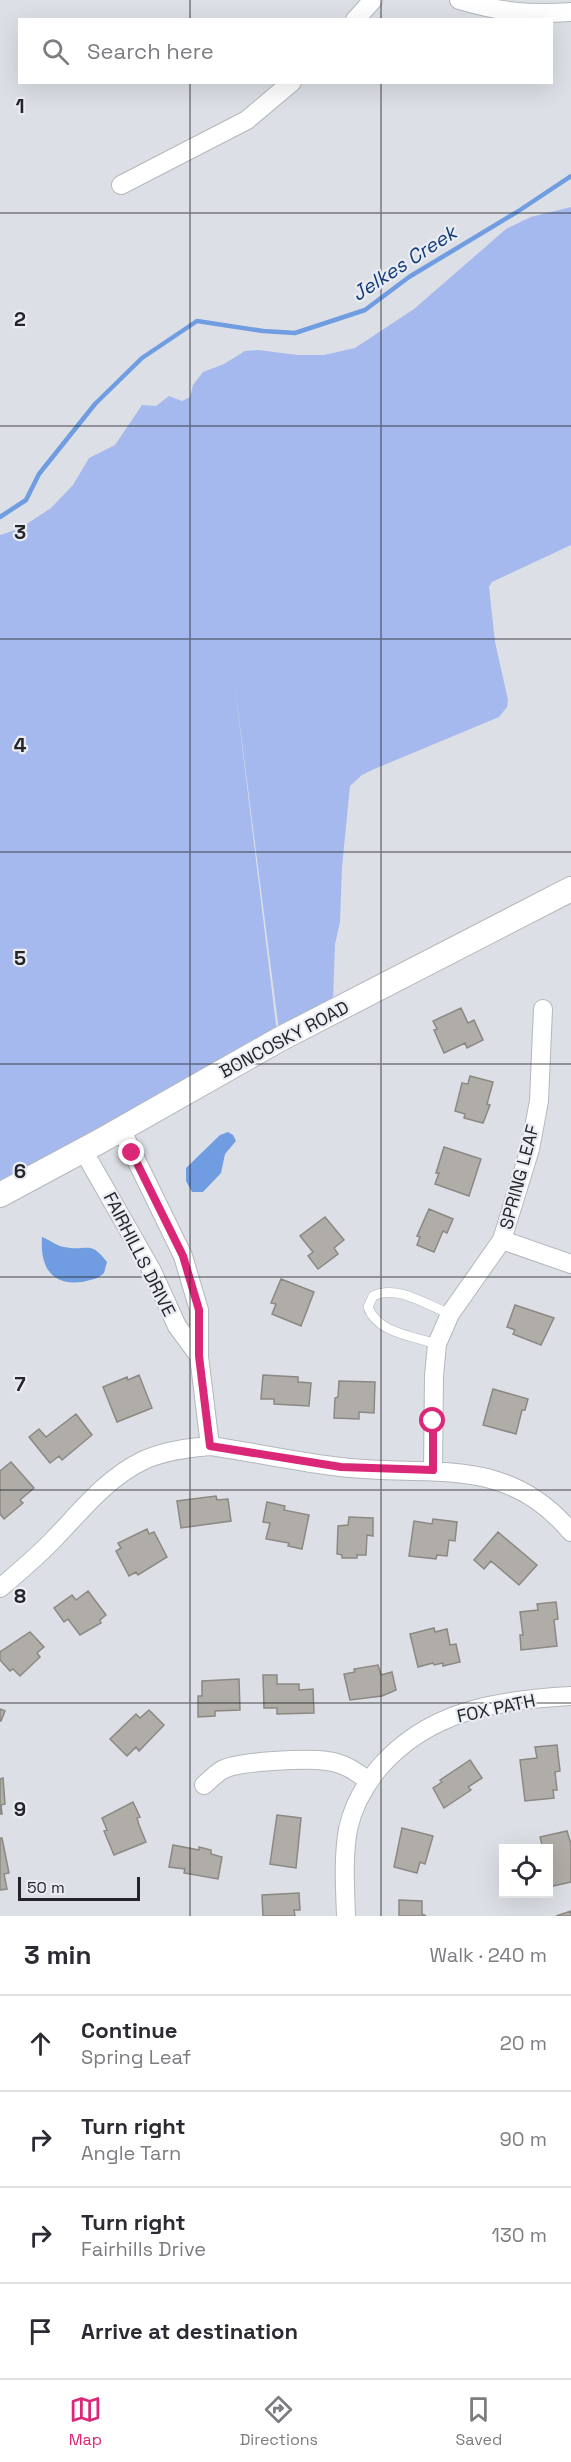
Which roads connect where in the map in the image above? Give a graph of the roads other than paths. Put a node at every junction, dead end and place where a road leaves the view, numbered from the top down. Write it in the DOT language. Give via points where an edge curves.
graph roads {
  1 [pos="373,0"];
  2 [pos="459,0"];
  3 [pos="571,12"];
  4 [pos="358,18"];
  5 [pos="290,84"];
  6 [pos="121,185"];
  7 [pos="571,889"];
  8 [pos="543,1010"];
  9 [pos="121,1129"];
  10 [pos="83,1150"];
  11 [pos="0,1195"];
  12 [pos="502,1240"];
  13 [pos="571,1264"];
  14 [pos="450,1314"];
  15 [pos="437,1344"];
  16 [pos="199,1356"];
  17 [pos="210,1446"];
  18 [pos="433,1470"];
  19 [pos="571,1532"];
  20 [pos="0,1588"];
  21 [pos="571,1696"];
  22 [pos="369,1781"];
  23 [pos="204,1785"];
  24 [pos="346,1916"];
  1 -- 4 [label="street"];
  2 -- 3 [label="street" via="522,14"];
  5 -- 6 [label="street" via="247,120"];
  7 -- 9 [label="street, BONCOSKY ROAD" via="280,1039"];
  8 -- 12 [label="street, SPRING LEAF" via="537,1111 530,1149"];
  9 -- 10 [label="street, BONCOSKY ROAD"];
  9 -- 16 [label="street, FAIRHILLS DRIVE" via="183,1256 199,1310"];
  10 -- 11 [label="street, BONCOSKY ROAD"];
  10 -- 16 [label="street, FAIRHILLS DRIVE" via="152,1271 177,1326"];
  12 -- 13 [label="street"];
  12 -- 14 [label="street, SPRING LEAF"];
  14 -- 15 [label="street, SPRING LEAF"];
  14 -- 15 [label="lane" via="395,1292 382,1291 373,1296 368,1307 380,1326"];
  15 -- 18 [label="street, SPRING LEAF"];
  16 -- 17 [label="street, FAIRHILLS DRIVE"];
  17 -- 18 [label="street" via="341,1467"];
  17 -- 20 [label="street" via="156,1456 120,1475"];
  18 -- 19 [label="street" via="490,1478 517,1488 540,1502"];
  21 -- 22 [label="street, FOX PATH" via="502,1704 440,1721 399,1747"];
  22 -- 23 [label="street" via="350,1767 302,1760 223,1769"];
  22 -- 24 [label="street, FOX PATH" via="349,1826 344,1871"];
}
